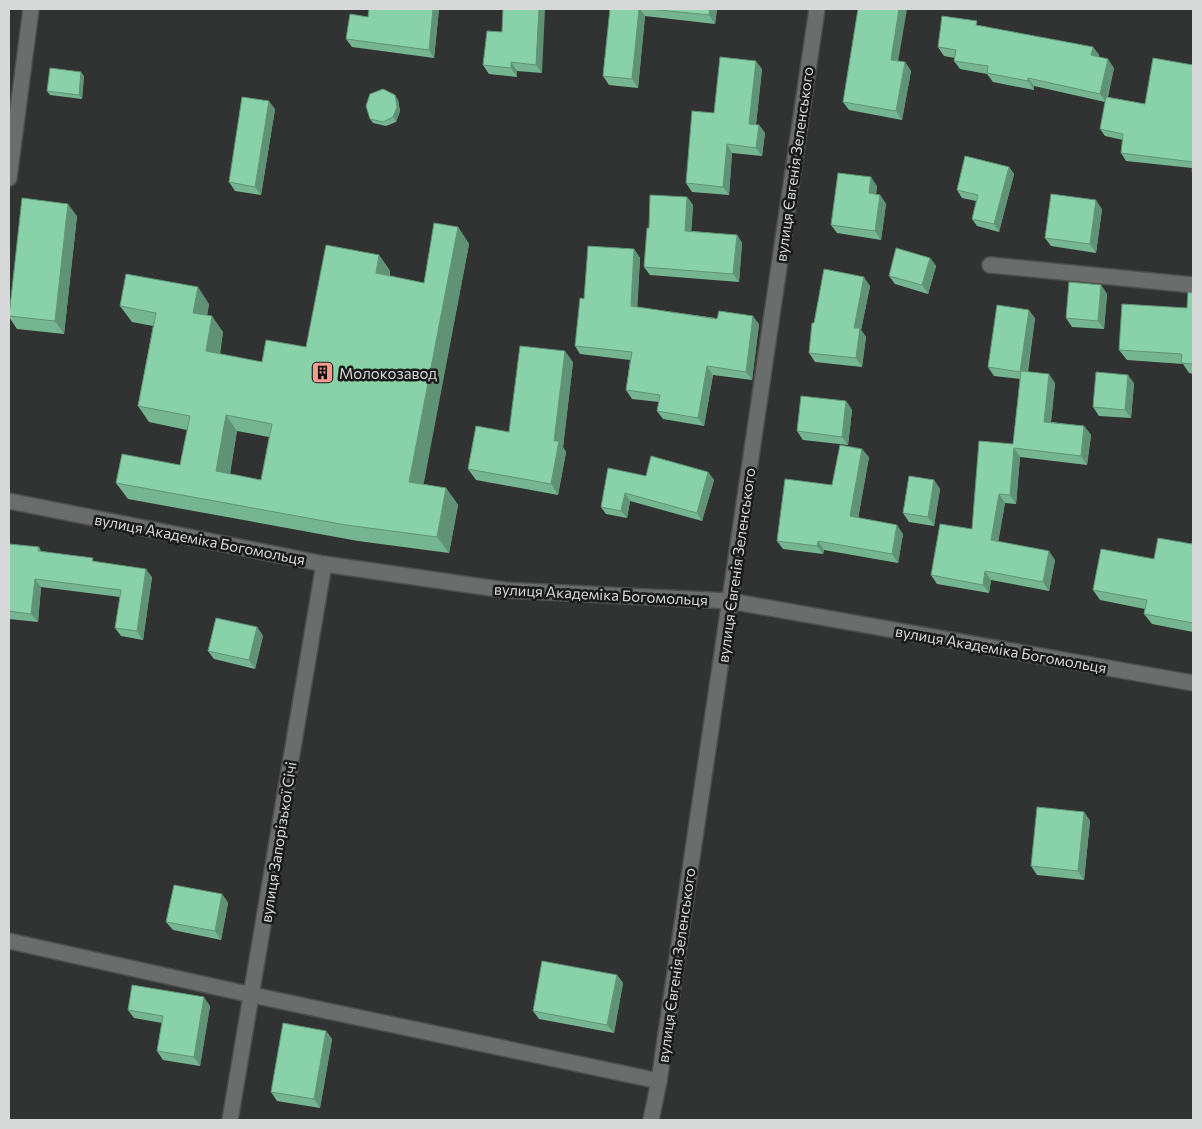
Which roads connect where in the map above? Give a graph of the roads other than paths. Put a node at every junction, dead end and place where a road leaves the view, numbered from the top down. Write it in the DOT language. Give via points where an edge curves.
graph roads {
  1 [pos="31,9"];
  2 [pos="817,9"];
  3 [pos="9,178"];
  4 [pos="990,265"];
  5 [pos="1193,285"];
  6 [pos="9,501"];
  7 [pos="324,564"];
  8 [pos="730,601"];
  9 [pos="1193,683"];
  10 [pos="9,940"];
  11 [pos="252,995"];
  12 [pos="659,1081"];
  13 [pos="230,1120"];
  14 [pos="651,1120"];
  1 -- 3 [label="street"];
  2 -- 8 [label="street, вулиця Євгенія Зеленського"];
  4 -- 5 [label="street"];
  6 -- 7 [label="street, вулиця Академіка Богомольця"];
  7 -- 8 [label="street, вулиця Академіка Богомольця" via="505,590"];
  7 -- 11 [label="street, вулиця Запорізької Січі"];
  8 -- 9 [label="street, вулиця Академіка Богомольця"];
  8 -- 12 [label="street, вулиця Євгенія Зеленського"];
  10 -- 11 [label="street"];
  11 -- 12 [label="street"];
  11 -- 13 [label="street, вулиця Запорізької Січі"];
  12 -- 14 [label="street, вулиця Євгенія Зеленського"];
}
